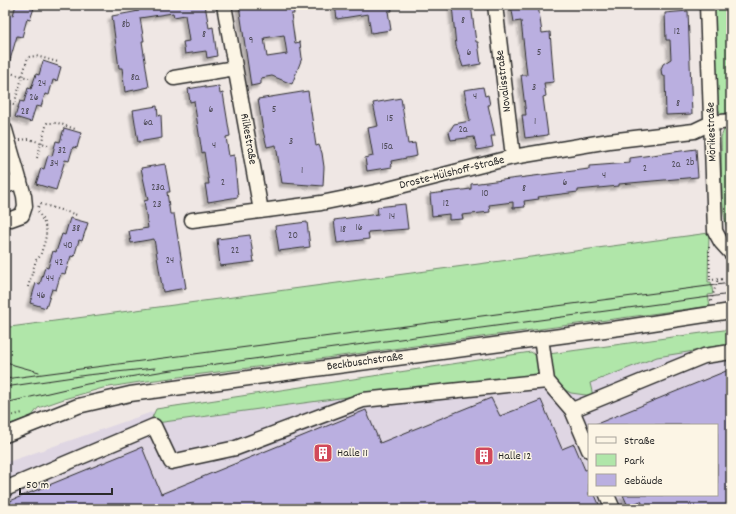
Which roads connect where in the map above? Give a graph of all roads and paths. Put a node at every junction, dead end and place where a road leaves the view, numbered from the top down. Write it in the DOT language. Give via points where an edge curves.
graph roads {
  1 [pos="224,5"];
  2 [pos="494,5"];
  3 [pos="707,5"];
  4 [pos="58,62"];
  5 [pos="235,68"];
  6 [pos="5,74"];
  7 [pos="22,76"];
  8 [pos="29,78"];
  9 [pos="174,78"];
  10 [pos="5,103"];
  11 [pos="731,121"];
  12 [pos="711,123"];
  13 [pos="75,128"];
  14 [pos="7,136"];
  15 [pos="42,143"];
  16 [pos="48,145"];
  17 [pos="513,157"];
  18 [pos="37,158"];
  19 [pos="20,181"];
  20 [pos="5,186"];
  21 [pos="261,211"];
  22 [pos="77,215"];
  23 [pos="11,219"];
  24 [pos="192,220"];
  25 [pos="721,242"];
  26 [pos="731,253"];
  27 [pos="718,279"];
  28 [pos="724,279"];
  29 [pos="28,287"];
  30 [pos="711,302"];
  31 [pos="731,310"];
  32 [pos="541,338"];
  33 [pos="731,352"];
  34 [pos="547,381"];
  35 [pos="572,410"];
  36 [pos="5,435"];
  37 [pos="588,448"];
  38 [pos="5,489"];
  39 [pos="607,496"];
  40 [pos="613,509"];
  1 -- 5 [label="street, Rilkestraße"];
  2 -- 17 [label="street, Novalisstraße"];
  3 -- 12 [label="street, Mörikestraße"];
  4 -- 7 [label="path" via="28,56"];
  5 -- 9 [label="street"];
  5 -- 21 [label="street, Rilkestraße"];
  6 -- 7 [label="path"];
  7 -- 8 [label="path"];
  7 -- 10 [label="path" via="14,105"];
  11 -- 12 [label="street, Droste-Hülshoff-Straße"];
  12 -- 17 [label="street, Droste-Hülshoff-Straße" via="694,131 609,141"];
  12 -- 25 [label="street, Mörikestraße" via="715,231"];
  13 -- 15 [label="path" via="47,123"];
  14 -- 15 [label="path"];
  14 -- 19 [label="street"];
  15 -- 16 [label="path"];
  15 -- 18 [label="path"];
  17 -- 21 [label="street, Droste-Hülshoff-Straße" via="385,190 321,203"];
  19 -- 20 [label="street"];
  19 -- 23 [label="street" via="25,206 22,215"];
  21 -- 24 [label="street, Droste-Hülshoff-Straße"];
  22 -- 29 [label="path" via="41,204 37,208 48,233"];
  25 -- 26 [label="street, Mörikestraße"];
  25 -- 27 [label="path" via="708,244 710,280"];
  27 -- 28 [label="path"];
  27 -- 30 [label="path"];
  31 -- 32 [label="street, Beckbuschstraße"];
  32 -- 34 [label="street"];
  32 -- 36 [label="street, Beckbuschstraße" via="110,398 78,406"];
  33 -- 35 [label="street" via="704,356"];
  34 -- 35 [label="street"];
  34 -- 38 [label="street" via="363,400 236,448 171,462 154,426"];
  35 -- 37 [label="street"];
  39 -- 40 [label="street"];
}
